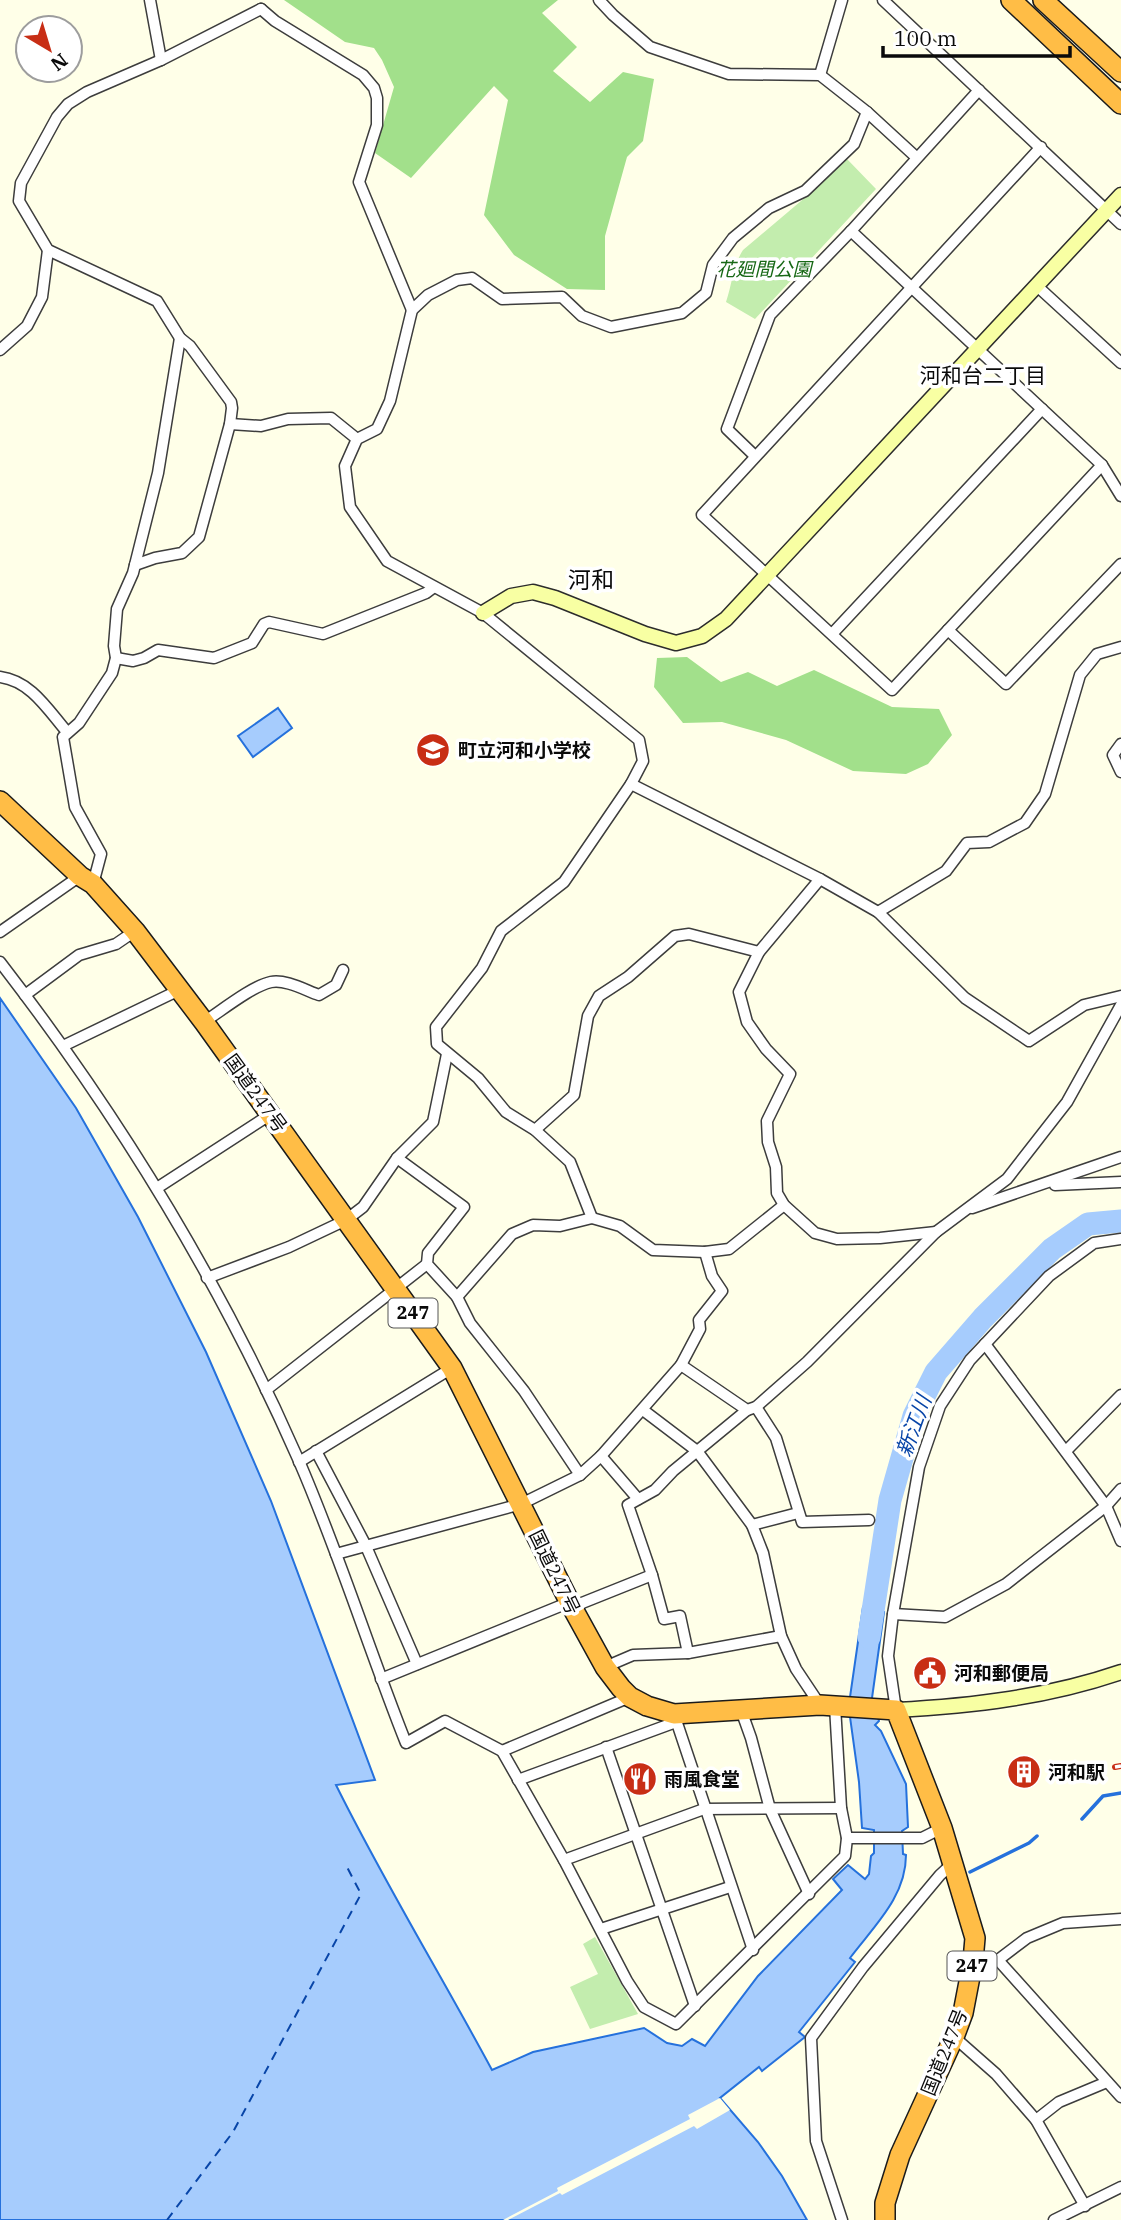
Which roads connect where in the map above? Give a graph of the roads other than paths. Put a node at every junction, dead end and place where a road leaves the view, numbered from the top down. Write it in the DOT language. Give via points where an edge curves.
graph roads {
  1 [pos="150,0"];
  2 [pos="599,0"];
  3 [pos="842,0"];
  4 [pos="883,0"];
  5 [pos="1011,0"];
  6 [pos="1043,0"];
  7 [pos="261,4"];
  8 [pos="161,60"];
  9 [pos="1121,72"];
  10 [pos="820,75"];
  11 [pos="979,90"];
  12 [pos="1121,104"];
  13 [pos="867,112"];
  14 [pos="1041,147"];
  15 [pos="916,157"];
  16 [pos="1121,195"];
  17 [pos="1106,211"];
  18 [pos="1121,224"];
  19 [pos="850,231"];
  20 [pos="48,250"];
  21 [pos="1037,286"];
  22 [pos="911,288"];
  23 [pos="412,310"];
  24 [pos="180,338"];
  25 [pos="979,349"];
  26 [pos="0,350"];
  27 [pos="1121,363"];
  28 [pos="1042,409"];
  29 [pos="230,424"];
  30 [pos="357,439"];
  31 [pos="755,456"];
  32 [pos="1102,466"];
  33 [pos="1121,496"];
  34 [pos="1121,564"];
  35 [pos="135,565"];
  36 [pos="767,575"];
  37 [pos="434,587"];
  38 [pos="483,613"];
  39 [pos="948,631"];
  40 [pos="832,634"];
  41 [pos="1121,647"];
  42 [pos="116,658"];
  43 [pos="0,677"];
  44 [pos="67,732"];
  45 [pos="1121,744"];
  46 [pos="1121,772"];
  47 [pos="631,784"];
  48 [pos="0,801"];
  49 [pos="820,879"];
  50 [pos="86,880"];
  51 [pos="878,912"];
  52 [pos="0,932"];
  53 [pos="135,932"];
  54 [pos="760,952"];
  55 [pos="0,962"];
  56 [pos="343,970"];
  57 [pos="179,989"];
  58 [pos="25,995"];
  59 [pos="1121,996"];
  60 [pos="1121,1005"];
  61 [pos="204,1022"];
  62 [pos="63,1046"];
  63 [pos="447,1054"];
  64 [pos="271,1114"];
  65 [pos="535,1130"];
  66 [pos="1121,1157"];
  67 [pos="397,1158"];
  68 [pos="1121,1182"];
  69 [pos="1041,1186"];
  70 [pos="157,1188"];
  71 [pos="784,1205"];
  72 [pos="963,1211"];
  73 [pos="592,1219"];
  74 [pos="346,1220"];
  75 [pos="936,1231"];
  76 [pos="1121,1239"];
  77 [pos="705,1252"];
  78 [pos="427,1264"];
  79 [pos="207,1278"];
  80 [pos="396,1289"];
  81 [pos="457,1297"];
  82 [pos="985,1344"];
  83 [pos="681,1365"];
  84 [pos="452,1368"];
  85 [pos="266,1390"];
  86 [pos="1121,1395"];
  87 [pos="751,1409"];
  88 [pos="643,1410"];
  89 [pos="316,1451"];
  90 [pos="697,1451"];
  91 [pos="1066,1451"];
  92 [pos="601,1456"];
  93 [pos="299,1462"];
  94 [pos="580,1475"];
  95 [pos="1121,1489"];
  96 [pos="638,1499"];
  97 [pos="522,1504"];
  98 [pos="1106,1506"];
  99 [pos="799,1513"];
  100 [pos="869,1520"];
  101 [pos="752,1525"];
  102 [pos="1121,1541"];
  103 [pos="365,1544"];
  104 [pos="336,1553"];
  105 [pos="652,1575"];
  106 [pos="571,1605"];
  107 [pos="893,1614"];
  108 [pos="781,1636"];
  109 [pos="688,1653"];
  110 [pos="417,1664"];
  111 [pos="605,1667"];
  112 [pos="1121,1672"];
  113 [pos="381,1679"];
  114 [pos="630,1697"];
  115 [pos="833,1705"];
  116 [pos="890,1709"];
  117 [pos="741,1710"];
  118 [pos="675,1718"];
  119 [pos="606,1747"];
  120 [pos="502,1751"];
  121 [pos="518,1780"];
  122 [pos="841,1808"];
  123 [pos="771,1809"];
  124 [pos="704,1810"];
  125 [pos="942,1828"];
  126 [pos="636,1834"];
  127 [pos="847,1838"];
  128 [pos="564,1860"];
  129 [pos="953,1863"];
  130 [pos="730,1887"];
  131 [pos="809,1894"];
  132 [pos="663,1909"];
  133 [pos="1121,1919"];
  134 [pos="601,1929"];
  135 [pos="753,1950"];
  136 [pos="998,1960"];
  137 [pos="973,1961"];
  138 [pos="695,2006"];
  139 [pos="954,2037"];
  140 [pos="1107,2082"];
  141 [pos="1121,2097"];
  142 [pos="1036,2120"];
  143 [pos="1121,2187"];
  144 [pos="1085,2206"];
  145 [pos="842,2220"];
  146 [pos="885,2220"];
  147 [pos="1054,2220"];
  1 -- 8 [label="street"];
  2 -- 10 [label="street" via="650,47 729,74"];
  3 -- 10 [label="street"];
  4 -- 11 [label="street"];
  5 -- 12 [label="highway"];
  6 -- 9 [label="highway"];
  7 -- 8 [label="street"];
  7 -- 23 [label="street" via="275,21 363,75 374,88 377,125 359,182"];
  8 -- 20 [label="street" via="87,92 57,117 21,183 19,201"];
  10 -- 13 [label="street"];
  11 -- 14 [label="street"];
  11 -- 15 [label="street"];
  13 -- 15 [label="street"];
  13 -- 23 [label="street" via="854,144 805,191 769,208 733,238 713,265 706,293 682,313 611,327 582,316 562,297 502,299 472,278 457,280 428,295"];
  14 -- 17 [label="street"];
  14 -- 22 [label="street"];
  15 -- 19 [label="street"];
  16 -- 17 [label="street"];
  17 -- 18 [label="street"];
  17 -- 21 [label="street"];
  19 -- 22 [label="street"];
  19 -- 31 [label="street" via="770,315 727,429"];
  20 -- 24 [label="street" via="157,301"];
  20 -- 26 [label="street" via="41,297 27,326"];
  21 -- 25 [label="street"];
  21 -- 27 [label="street"];
  22 -- 25 [label="street"];
  22 -- 31 [label="street"];
  23 -- 30 [label="street" via="390,401 377,429"];
  24 -- 29 [label="street" via="228,396"];
  24 -- 35 [label="street" via="158,473"];
  25 -- 28 [label="street"];
  25 -- 36 [label="street"];
  28 -- 32 [label="street"];
  28 -- 40 [label="street"];
  29 -- 30 [label="street" via="261,426 288,419 331,418"];
  29 -- 35 [label="street" via="199,537 182,553"];
  30 -- 37 [label="street" via="345,466 350,507 387,561"];
  31 -- 36 [label="street" via="702,514"];
  32 -- 33 [label="street"];
  32 -- 39 [label="street"];
  34 -- 39 [label="street" via="1006,684"];
  35 -- 42 [label="street" via="117,609"];
  36 -- 38 [label="street" via="726,619 702,636 676,642 533,592 511,596"];
  36 -- 40 [label="street"];
  37 -- 38 [label="street"];
  37 -- 42 [label="street" via="323,635 269,622 252,643 214,658 158,650 132,661"];
  38 -- 47 [label="street" via="639,740 643,761"];
  39 -- 40 [label="street" via="892,690"];
  41 -- 51 [label="street" via="1097,654 1080,675 1045,794 1025,824 989,842 967,843 946,871"];
  42 -- 44 [label="street" via="112,673 79,723"];
  43 -- 44 [label="street" via="28,687"];
  44 -- 50 [label="street" via="63,737 75,807 101,855"];
  45 -- 46 [label="street" via="1113,755"];
  47 -- 49 [label="street"];
  47 -- 63 [label="street" via="564,882 501,931 482,968 436,1027 437,1044"];
  48 -- 50 [label="highway, 国道247号 / 247"];
  49 -- 51 [label="street"];
  49 -- 54 [label="street"];
  50 -- 52 [label="street"];
  50 -- 53 [label="highway, 国道247号 / 247"];
  51 -- 59 [label="street" via="965,998 1029,1041 1084,1005"];
  53 -- 57 [label="highway, 国道247号 / 247"];
  53 -- 58 [label="street" via="116,944 79,955"];
  54 -- 65 [label="street" via="689,934 675,936 599,996 588,1016 574,1095"];
  54 -- 71 [label="street" via="739,992 747,1022 790,1074 766,1121 777,1194"];
  55 -- 58 [label="street"];
  56 -- 61 [label="street" via="336,985 319,995 272,982"];
  57 -- 61 [label="highway, 国道247号 / 247"];
  57 -- 62 [label="street"];
  58 -- 62 [label="street"];
  60 -- 72 [label="street" via="1067,1102 1007,1179"];
  61 -- 64 [label="highway, 国道247号 / 247"];
  62 -- 70 [label="street"];
  63 -- 65 [label="street" via="478,1078 506,1112"];
  63 -- 67 [label="street" via="433,1122"];
  64 -- 70 [label="street"];
  64 -- 74 [label="highway, 国道247号 / 247"];
  65 -- 73 [label="street" via="570,1163"];
  66 -- 69 [label="street"];
  67 -- 74 [label="street" via="363,1207"];
  67 -- 78 [label="street" via="464,1207 428,1253"];
  68 -- 69 [label="street"];
  69 -- 72 [label="street"];
  70 -- 79 [label="street"];
  71 -- 75 [label="street" via="815,1233 836,1239"];
  71 -- 77 [label="street" via="729,1249"];
  72 -- 75 [label="street"];
  73 -- 77 [label="street" via="620,1226 653,1250"];
  73 -- 81 [label="street" via="533,1226 512,1234"];
  74 -- 79 [label="street"];
  74 -- 80 [label="highway, 国道247号 / 247"];
  75 -- 87 [label="street" via="807,1362"];
  76 -- 82 [label="street" via="1094,1243 1049,1276"];
  77 -- 83 [label="street" via="722,1291 699,1320 700,1329"];
  78 -- 80 [label="street"];
  78 -- 81 [label="street"];
  79 -- 85 [label="street"];
  80 -- 84 [label="highway, 国道247号 / 247"];
  80 -- 85 [label="street"];
  81 -- 94 [label="street" via="470,1322 524,1391"];
  82 -- 91 [label="street"];
  82 -- 107 [label="street" via="940,1406 919,1467"];
  83 -- 87 [label="street"];
  83 -- 88 [label="street"];
  84 -- 89 [label="street"];
  84 -- 97 [label="highway, 国道247号 / 247"];
  85 -- 93 [label="street"];
  86 -- 91 [label="street"];
  87 -- 90 [label="street"];
  87 -- 99 [label="street" via="776,1438"];
  88 -- 90 [label="street"];
  88 -- 92 [label="street"];
  89 -- 93 [label="street"];
  89 -- 103 [label="street"];
  90 -- 96 [label="street" via="655,1490"];
  90 -- 101 [label="street"];
  91 -- 98 [label="street"];
  92 -- 94 [label="street"];
  92 -- 96 [label="street"];
  93 -- 104 [label="street"];
  94 -- 97 [label="street"];
  95 -- 98 [label="street"];
  96 -- 105 [label="street" via="628,1505"];
  97 -- 103 [label="street"];
  97 -- 106 [label="highway, 国道247号 / 247"];
  98 -- 102 [label="street"];
  98 -- 107 [label="street" via="1006,1584 945,1617"];
  99 -- 100 [label="street" via="802,1522"];
  99 -- 101 [label="street"];
  101 -- 108 [label="street" via="763,1553"];
  103 -- 104 [label="street"];
  103 -- 110 [label="street"];
  104 -- 113 [label="street"];
  105 -- 106 [label="street"];
  105 -- 109 [label="street" via="664,1619 680,1616"];
  106 -- 110 [label="street"];
  106 -- 111 [label="highway, 国道247号 / 247"];
  107 -- 116 [label="street" via="888,1656"];
  108 -- 109 [label="street"];
  108 -- 115 [label="street" via="796,1669"];
  109 -- 111 [label="street" via="633,1655"];
  110 -- 113 [label="street"];
  111 -- 114 [label="highway, 国道247号 / 247"];
  112 -- 116 [label="street" via="1040,1695"];
  113 -- 120 [label="street" via="406,1743 446,1721"];
  114 -- 118 [label="highway, 国道247号 / 247"];
  114 -- 120 [label="street"];
  115 -- 116 [label="highway, 国道247号 / 247"];
  115 -- 117 [label="highway, 国道247号 / 247"];
  115 -- 122 [label="street"];
  116 -- 125 [label="highway, 国道247号 / 247"];
  117 -- 118 [label="highway, 国道247号 / 247"];
  117 -- 123 [label="street"];
  118 -- 119 [label="street"];
  118 -- 124 [label="street"];
  119 -- 121 [label="street"];
  119 -- 126 [label="street"];
  120 -- 121 [label="street"];
  121 -- 128 [label="street"];
  122 -- 123 [label="street"];
  122 -- 127 [label="street"];
  123 -- 124 [label="street"];
  123 -- 131 [label="street"];
  124 -- 126 [label="street"];
  124 -- 130 [label="street"];
  125 -- 127 [label="street" via="922,1838"];
  125 -- 129 [label="highway, 国道247号 / 247"];
  126 -- 128 [label="street"];
  126 -- 132 [label="street"];
  127 -- 131 [label="street" via="845,1856"];
  128 -- 134 [label="street"];
  129 -- 137 [label="highway, 国道247号 / 247" via="972,1922"];
  129 -- 145 [label="street" via="863,1967 811,2038 816,2141"];
  130 -- 132 [label="street"];
  130 -- 135 [label="street"];
  131 -- 135 [label="street"];
  132 -- 134 [label="street"];
  132 -- 138 [label="street"];
  133 -- 136 [label="street" via="1063,1923 1027,1938"];
  134 -- 138 [label="street" via="644,2007 676,2024"];
  135 -- 138 [label="street"];
  136 -- 137 [label="street"];
  136 -- 140 [label="street"];
  137 -- 139 [label="highway, 国道247号 / 247"];
  139 -- 142 [label="street" via="996,2074"];
  139 -- 146 [label="highway, 国道247号 / 247" via="900,2155 885,2203"];
  140 -- 141 [label="street"];
  140 -- 142 [label="street" via="1059,2102"];
  142 -- 144 [label="street"];
  143 -- 144 [label="street"];
  144 -- 147 [label="street"];
}
